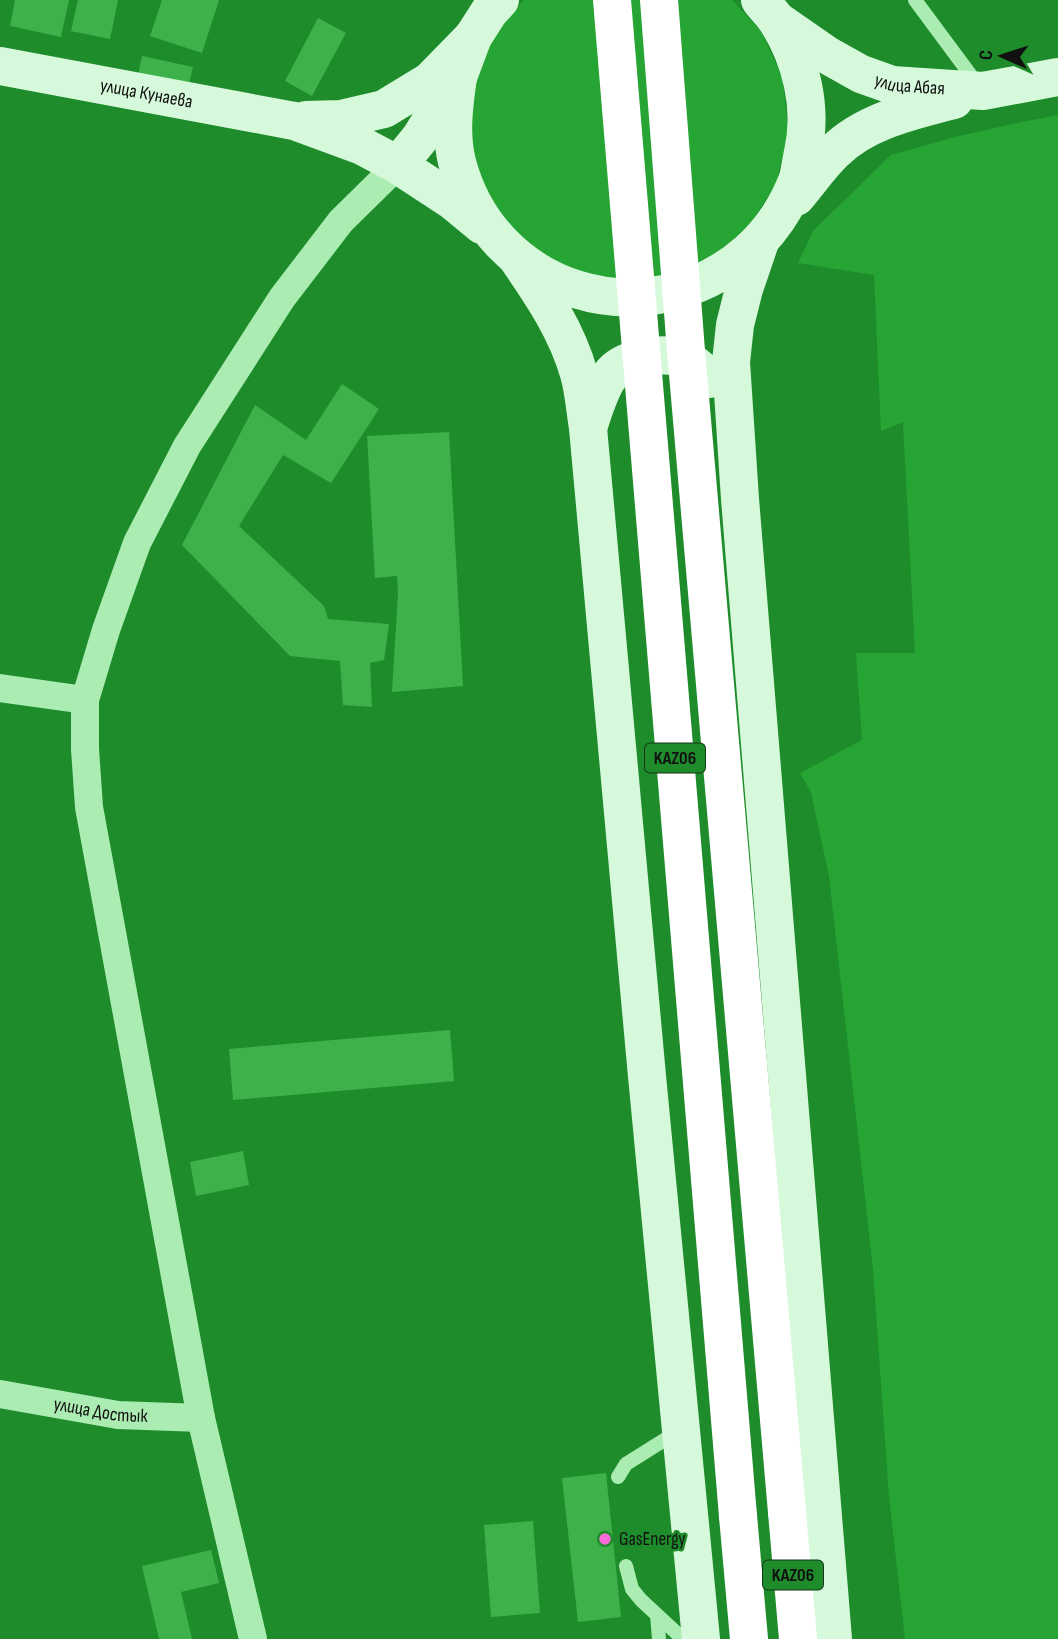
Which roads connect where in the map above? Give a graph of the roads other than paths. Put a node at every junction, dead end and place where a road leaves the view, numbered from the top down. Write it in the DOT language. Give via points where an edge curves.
graph roads {
  1 [pos="612,0"];
  2 [pos="659,0"];
  3 [pos="915,0"];
  4 [pos="768,10"];
  5 [pos="489,12"];
  6 [pos="0,66"];
  7 [pos="1058,76"];
  8 [pos="458,77"];
  9 [pos="983,91"];
  10 [pos="294,121"];
  11 [pos="398,164"];
  12 [pos="769,229"];
  13 [pos="506,246"];
  14 [pos="735,427"];
  15 [pos="588,428"];
  16 [pos="0,688"];
  17 [pos="85,700"];
  18 [pos="0,1394"];
  19 [pos="201,1418"];
  20 [pos="681,1430"];
  21 [pos="618,1477"];
  22 [pos="626,1566"];
  23 [pos="657,1615"];
  24 [pos="253,1639"];
  25 [pos="659,1639"];
  26 [pos="683,1639"];
  27 [pos="701,1639"];
  28 [pos="749,1639"];
  29 [pos="798,1639"];
  30 [pos="833,1639"];
  1 -- 28 [label="highway, KАZ06, bridge"];
  2 -- 29 [label="highway, KАZ06, bridge"];
  3 -- 9 [label="lane"];
  4 -- 9 [label="main road, улица Абая" via="861,75 891,85"];
  4 -- 12 [label="main road" via="796,57 806,97 806,138 797,179"];
  5 -- 8 [label="main road"];
  5 -- 10 [label="main road" via="430,81 384,109"];
  6 -- 10 [label="main road, улица Кунаева"];
  7 -- 9 [label="main road, улица Абая"];
  8 -- 11 [label="main road"];
  8 -- 13 [label="main road" via="453,119 457,161 471,200"];
  9 -- 12 [label="main road" via="885,119 860,132 835,150"];
  10 -- 11 [label="main road"];
  11 -- 13 [label="main road" via="453,201"];
  11 -- 17 [label="street" via="341,221 291,287 187,446 137,543"];
  12 -- 13 [label="main road" via="731,267 697,285 648,297 585,293 549,279"];
  12 -- 14 [label="main road" via="744,289 735,325 731,362"];
  13 -- 15 [label="main road" via="544,296 564,333 579,374"];
  14 -- 15 [label="main road" via="710,379 690,361 671,355 629,362 612,372"];
  14 -- 30 [label="main road"];
  15 -- 20 [label="main road"];
  16 -- 17 [label="street"];
  17 -- 19 [label="street" via="89,807"];
  18 -- 19 [label="street, улица Достык" via="118,1415"];
  19 -- 24 [label="street"];
  20 -- 21 [label="lane" via="626,1464"];
  20 -- 27 [label="main road"];
  22 -- 23 [label="lane" via="632,1588"];
  23 -- 25 [label="lane"];
  23 -- 26 [label="lane"];
}
